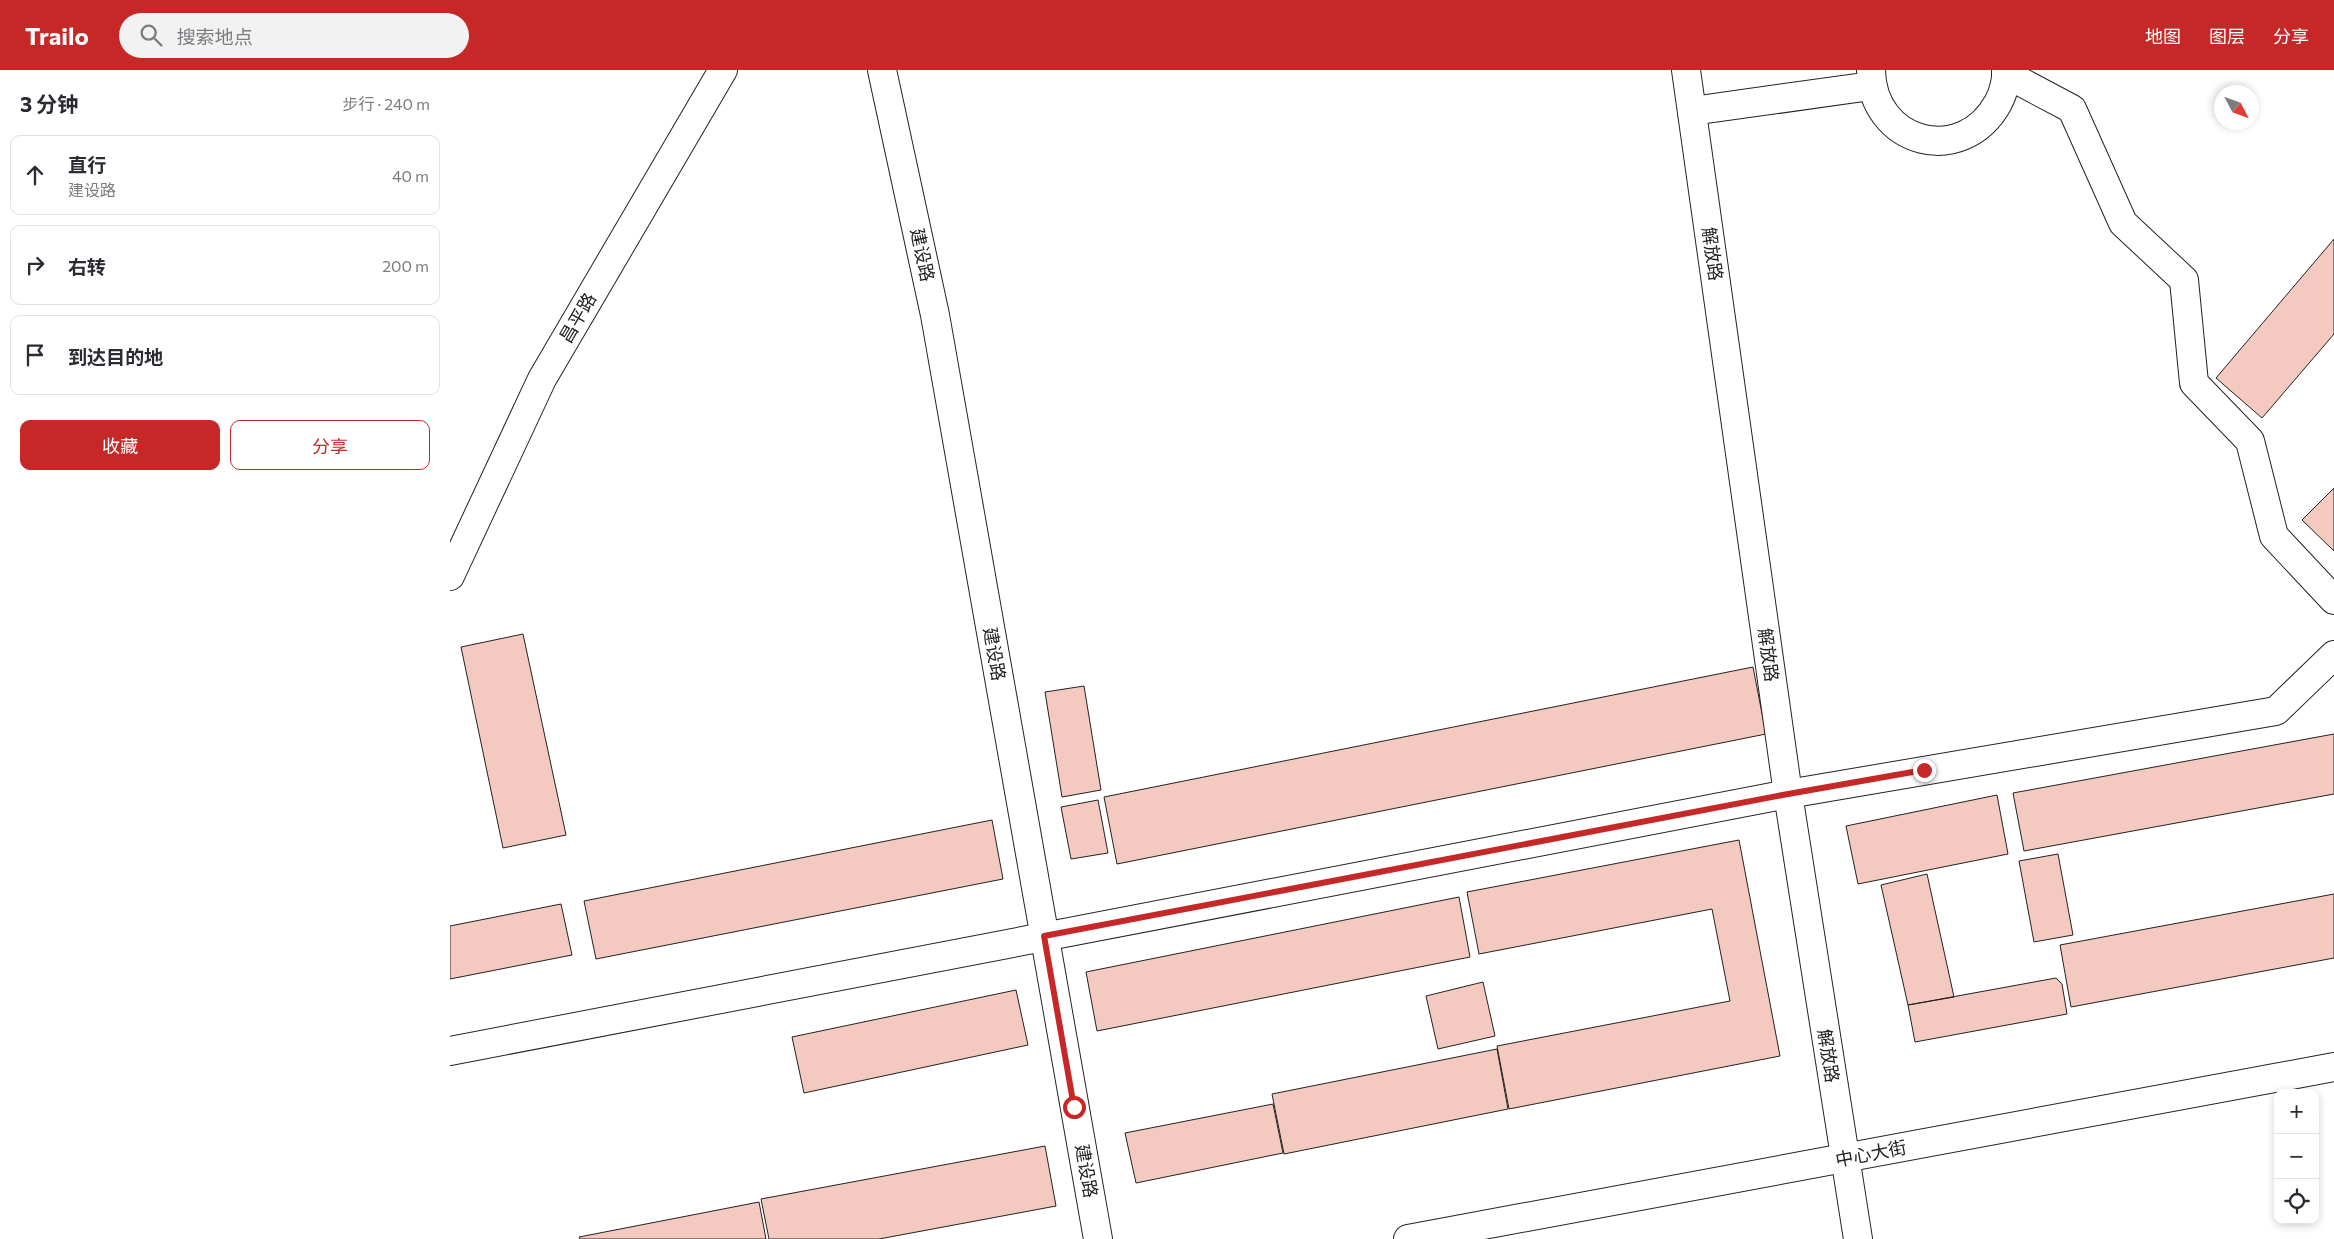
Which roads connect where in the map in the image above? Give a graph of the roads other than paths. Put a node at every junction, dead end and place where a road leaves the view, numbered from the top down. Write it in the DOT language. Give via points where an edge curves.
graph roads {
  1 [pos="723,70"];
  2 [pos="882,70"];
  3 [pos="1686,70"];
  4 [pos="2006,72"];
  5 [pos="1871,78"];
  6 [pos="1692,111"];
  7 [pos="450,576"];
  8 [pos="2334,600"];
  9 [pos="2334,655"];
  10 [pos="1788,794"];
  11 [pos="1044,936"];
  12 [pos="450,1051"];
  13 [pos="2334,1067"];
  14 [pos="1844,1160"];
  15 [pos="1098,1239"];
  16 [pos="1408,1239"];
  17 [pos="1858,1239"];
  1 -- 7 [label="main road, 昌平路" via="542,380"];
  2 -- 11 [label="main road, 建设路" via="935,315"];
  3 -- 6 [label="main road, 解放路"];
  4 -- 5 [label="main road" via="2002,96 1991,116 1974,131 1953,140 1932,142 1910,136 1892,124 1878,106"];
  4 -- 8 [label="main road" via="2072,109 2123,223 2184,280 2194,383 2250,441 2274,536"];
  5 -- 6 [label="main road"];
  6 -- 10 [label="main road, 解放路"];
  9 -- 10 [label="main road" via="2276,711"];
  10 -- 11 [label="main road"];
  10 -- 14 [label="main road, 解放路"];
  11 -- 12 [label="main road"];
  11 -- 15 [label="main road, 建设路"];
  13 -- 14 [label="main road, 中心大街"];
  14 -- 16 [label="main road, 中心大街"];
  14 -- 17 [label="main road, 解放路"];
}
